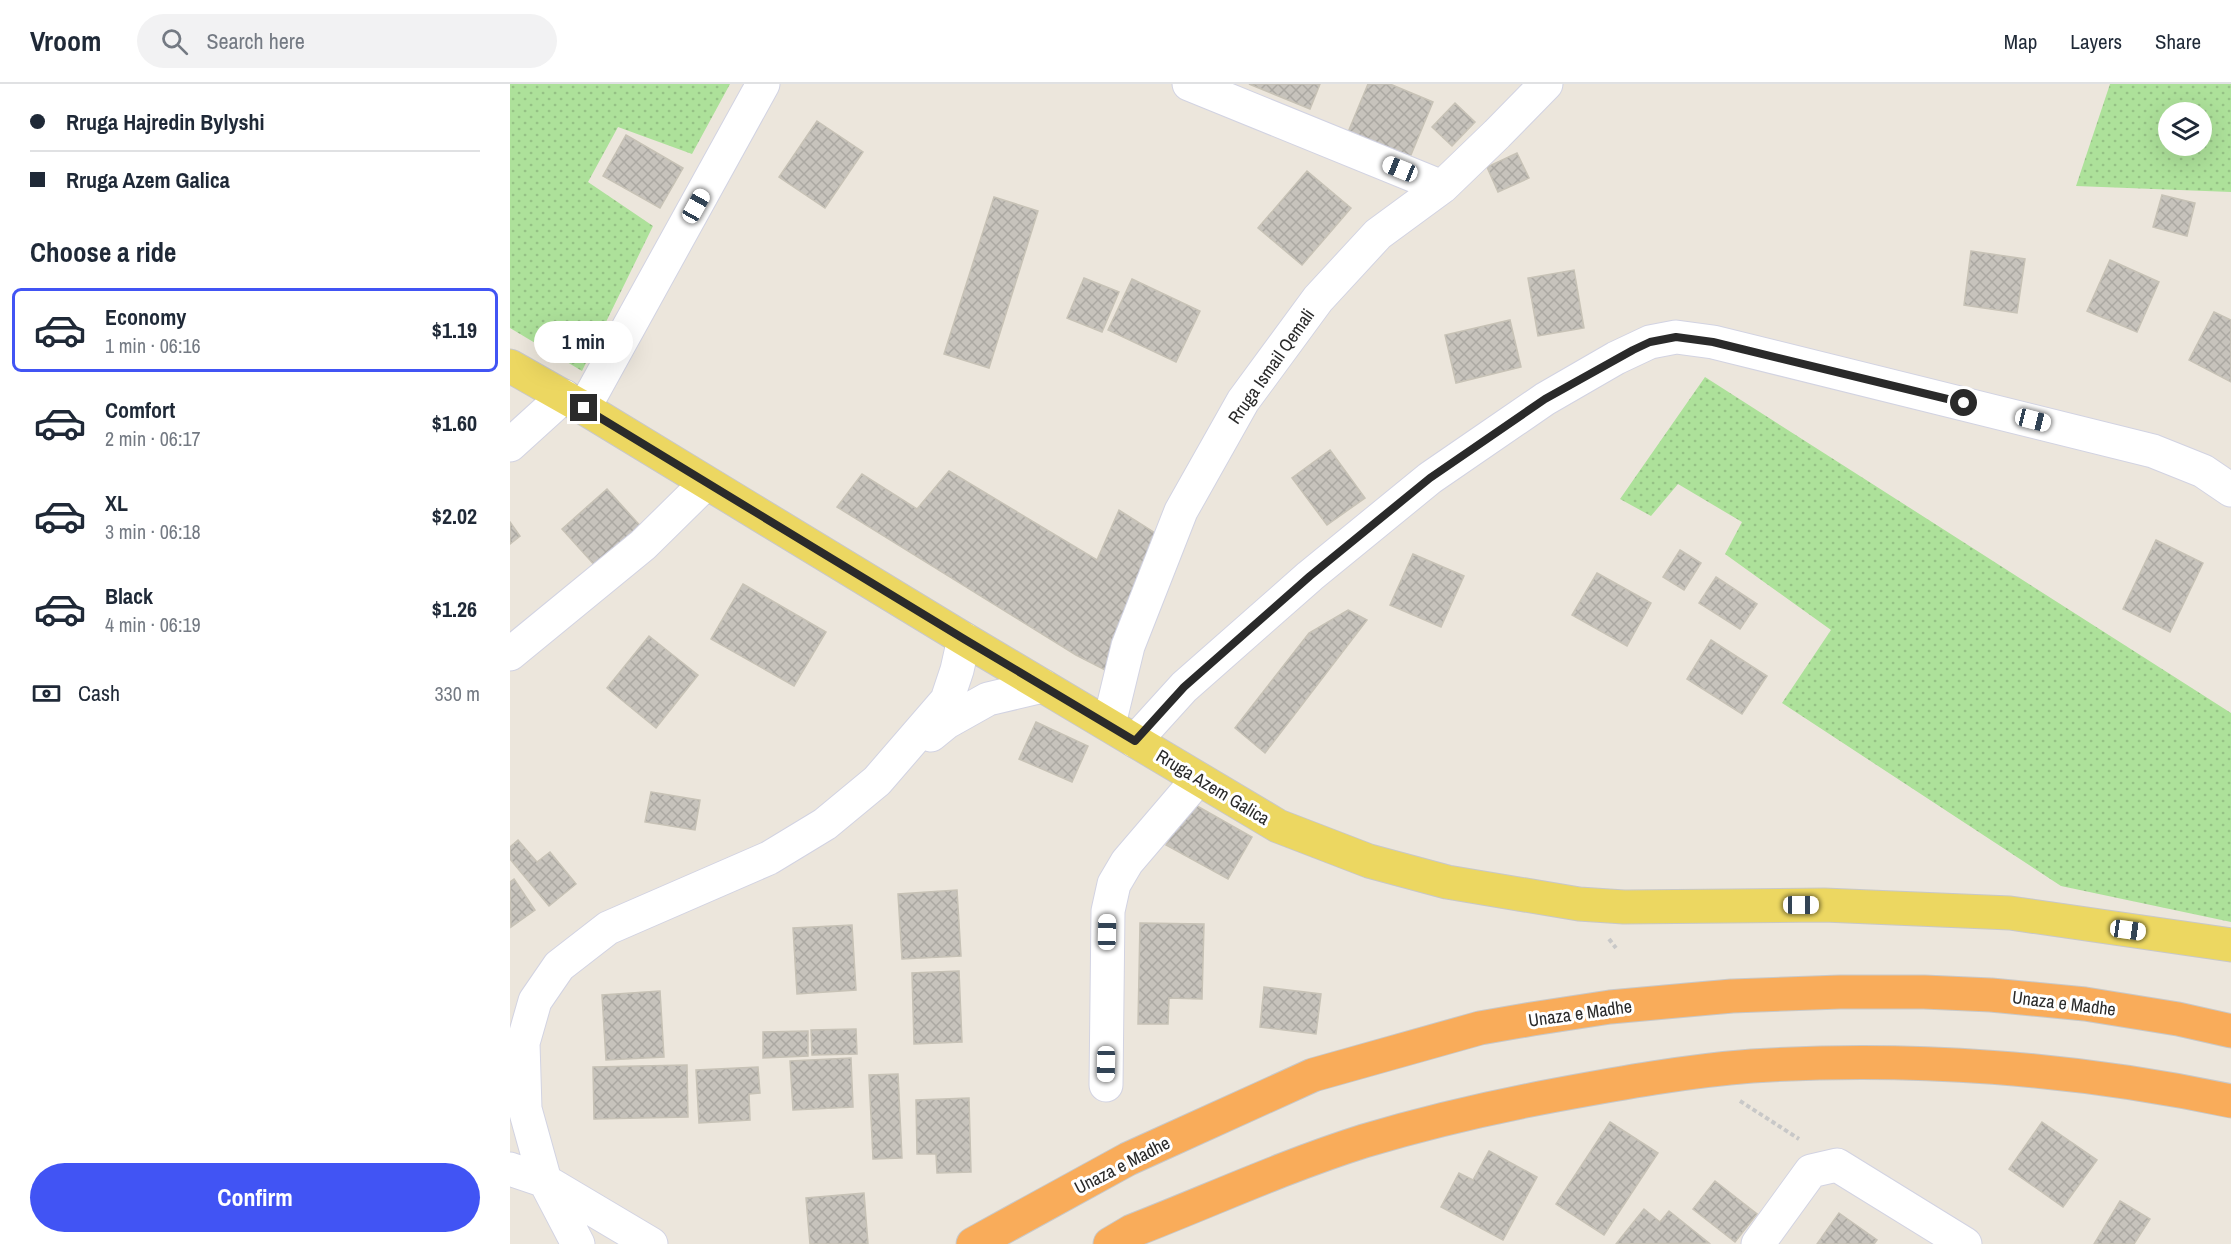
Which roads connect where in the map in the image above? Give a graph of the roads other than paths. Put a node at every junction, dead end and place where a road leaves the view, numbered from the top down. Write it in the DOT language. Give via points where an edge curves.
graph roads {
  1 [pos="763,84"];
  2 [pos="1188,84"];
  3 [pos="1546,84"];
  4 [pos="1442,186"];
  5 [pos="510,366"];
  6 [pos="574,402"];
  7 [pos="510,445"];
  8 [pos="706,483"];
  9 [pos="2231,490"];
  10 [pos="955,633"];
  11 [pos="510,654"];
  12 [pos="1043,686"];
  13 [pos="1122,733"];
  14 [pos="1198,779"];
  15 [pos="877,781"];
  16 [pos="2231,945"];
  17 [pos="2231,1030"];
  18 [pos="1106,1085"];
  19 [pos="2231,1101"];
  20 [pos="510,1169"];
  21 [pos="545,1181"];
  22 [pos="578,1244"];
  23 [pos="651,1244"];
  24 [pos="973,1244"];
  25 [pos="1110,1244"];
  26 [pos="1758,1244"];
  27 [pos="1965,1244"];
  1 -- 6 [label="street"];
  2 -- 4 [label="street"];
  3 -- 4 [label="street, Rruga Ismail Qemali"];
  4 -- 13 [label="street, Rruga Ismail Qemali" via="1378,234 1318,299 1243,401 1181,511 1128,646"];
  5 -- 6 [label="main road, Rruga Azem Galica"];
  6 -- 7 [label="street"];
  6 -- 8 [label="main road, Rruga Azem Galica"];
  8 -- 10 [label="main road, Rruga Azem Galica"];
  8 -- 11 [label="street" via="643,545"];
  9 -- 13 [label="street" via="2203,471 2153,451 2078,431 1713,342 1676,337 1650,342 1545,399 1430,478 1310,576 1184,687"];
  10 -- 12 [label="main road, Rruga Azem Galica"];
  10 -- 15 [label="street" via="912,739"];
  12 -- 13 [label="main road, Rruga Azem Galica"];
  12 -- 15 [label="street" via="988,699 947,722"];
  13 -- 14 [label="main road, Rruga Azem Galica"];
  14 -- 16 [label="main road, Rruga Azem Galica" via="1278,826 1369,861 1447,882 1579,904 1624,908 1824,905 2010,913"];
  14 -- 18 [label="street" via="1127,862 1114,884 1108,911"];
  15 -- 21 [label="street" via="825,824 769,858 608,928 559,966 535,1001 523,1043 525,1109"];
  17 -- 24 [label="highway, Unaza e Madhe" via="2085,1004 1924,992 1732,996 1610,1007 1532,1019 1480,1028 1313,1075 1128,1159"];
  19 -- 25 [label="highway" via="1976,1065 1810,1064 1679,1075 1507,1104 1366,1141 1142,1227"];
  20 -- 21 [label="street"];
  21 -- 22 [label="street"];
  21 -- 23 [label="street"];
  26 -- 27 [label="street" via="1811,1171 1837,1165"];
}
